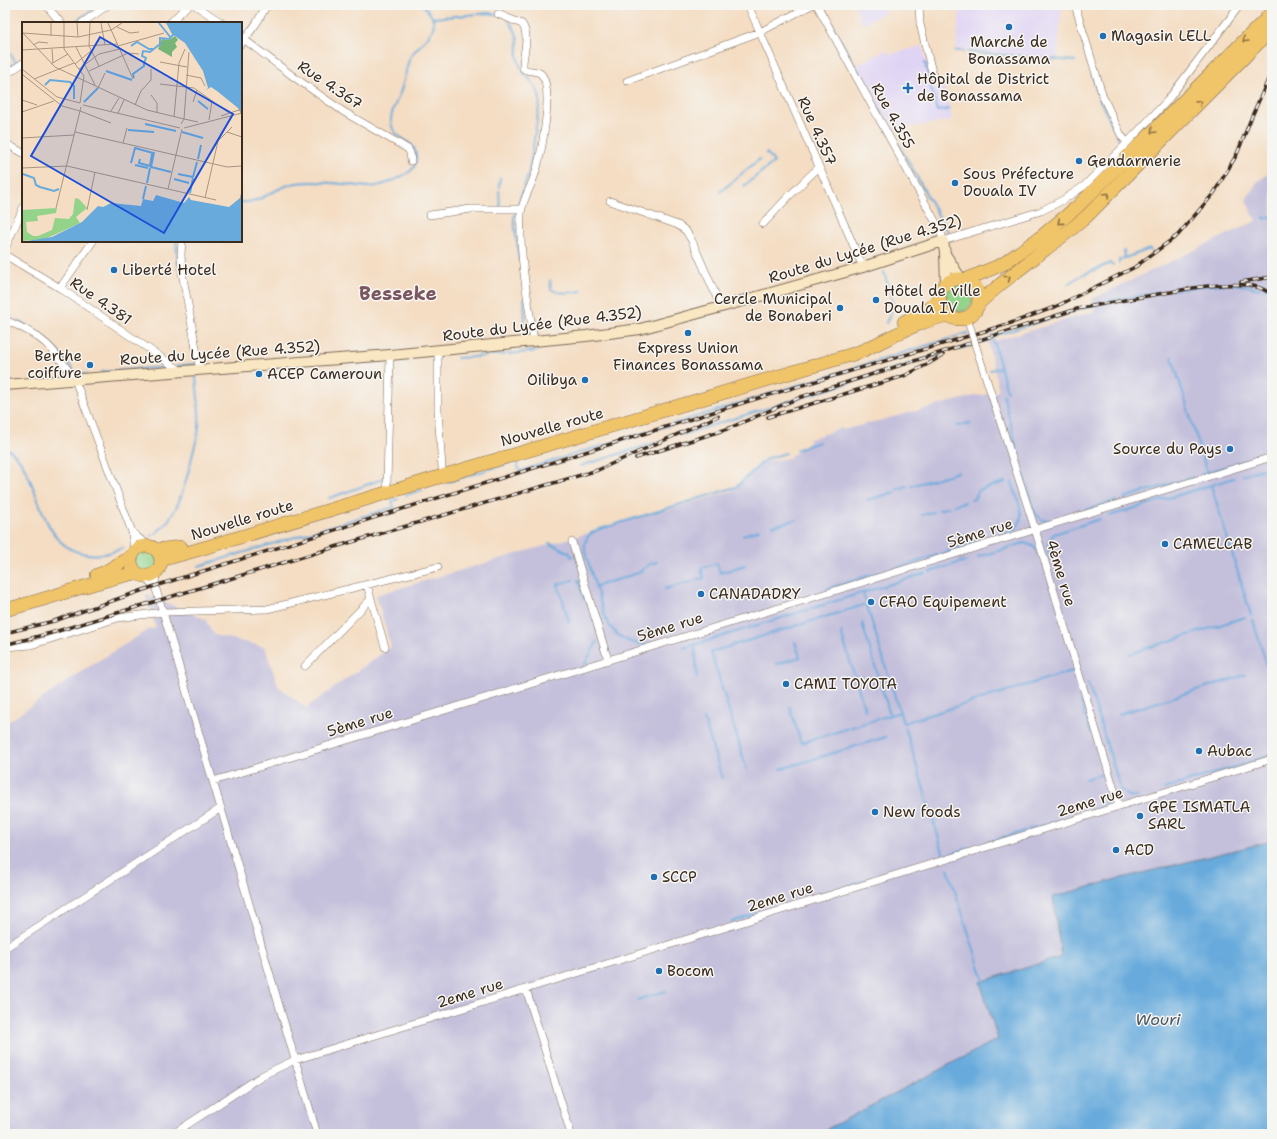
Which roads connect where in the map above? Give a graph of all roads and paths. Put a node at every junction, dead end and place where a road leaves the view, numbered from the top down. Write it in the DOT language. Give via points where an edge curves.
graph roads {
  1 [pos="46,5"];
  2 [pos="108,5"];
  3 [pos="188,5"];
  4 [pos="195,5"];
  5 [pos="267,5"];
  6 [pos="748,5"];
  7 [pos="812,5"];
  8 [pos="817,5"];
  9 [pos="919,5"];
  10 [pos="1075,5"];
  11 [pos="1240,5"];
  12 [pos="1272,11"];
  13 [pos="498,14"];
  14 [pos="60,22"];
  15 [pos="83,22"];
  16 [pos="171,22"];
  17 [pos="220,22"];
  18 [pos="1272,28"];
  19 [pos="760,32"];
  20 [pos="242,40"];
  21 [pos="22,64"];
  22 [pos="5,75"];
  23 [pos="933,76"];
  24 [pos="627,81"];
  25 [pos="5,143"];
  26 [pos="1128,143"];
  27 [pos="22,152"];
  28 [pos="411,161"];
  29 [pos="819,167"];
  30 [pos="610,201"];
  31 [pos="521,209"];
  32 [pos="22,210"];
  33 [pos="430,215"];
  34 [pos="763,224"];
  35 [pos="943,241"];
  36 [pos="92,242"];
  37 [pos="182,242"];
  38 [pos="5,248"];
  39 [pos="945,253"];
  40 [pos="5,255"];
  41 [pos="863,267"];
  42 [pos="963,280"];
  43 [pos="946,285"];
  44 [pos="60,288"];
  45 [pos="940,300"];
  46 [pos="978,304"];
  47 [pos="721,308"];
  48 [pos="949,315"];
  49 [pos="966,317"];
  50 [pos="5,320"];
  51 [pos="534,341"];
  52 [pos="438,351"];
  53 [pos="390,355"];
  54 [pos="200,370"];
  55 [pos="181,372"];
  56 [pos="75,380"];
  57 [pos="5,385"];
  58 [pos="1272,457"];
  59 [pos="468,464"];
  60 [pos="442,468"];
  61 [pos="387,485"];
  62 [pos="1035,529"];
  63 [pos="132,532"];
  64 [pos="572,542"];
  65 [pos="155,552"];
  66 [pos="133,555"];
  67 [pos="438,567"];
  68 [pos="156,572"];
  69 [pos="139,574"];
  70 [pos="366,585"];
  71 [pos="155,586"];
  72 [pos="371,599"];
  73 [pos="5,601"];
  74 [pos="5,610"];
  75 [pos="163,612"];
  76 [pos="5,647"];
  77 [pos="386,647"];
  78 [pos="608,660"];
  79 [pos="305,666"];
  80 [pos="1272,759"];
  81 [pos="213,781"];
  82 [pos="1119,806"];
  83 [pos="221,808"];
  84 [pos="5,948"];
  85 [pos="526,989"];
  86 [pos="296,1060"];
  87 [pos="173,1134"];
  88 [pos="317,1134"];
  89 [pos="571,1134"];
  1 -- 14 [label="street"];
  2 -- 15 [label="street"];
  3 -- 16 [label="street"];
  4 -- 17 [label="street"];
  5 -- 20 [label="street"];
  6 -- 19 [label="street, Rue 4.357"];
  7 -- 19 [label="street"];
  8 -- 35 [label="street, Rue 4.355" via="941,232"];
  9 -- 23 [label="street" via="919,18"];
  10 -- 26 [label="street" via="1103,98 1121,135"];
  11 -- 26 [label="street, Route du Lycée (Rue 4.352)" via="1167,101"];
  12 -- 42 [label="highway, one-way" via="1077,207 1003,264"];
  13 -- 31 [label="street" via="522,24 526,32 523,68 541,74 546,85 546,110 536,169"];
  46 -- 18 [label="highway, one-way" via="997,286 1086,217"];
  19 -- 24 [label="street"];
  19 -- 29 [label="street, Rue 4.357"];
  20 -- 28 [label="street, Rue 4.367" via="344,112 408,149"];
  21 -- 22 [label="street"];
  25 -- 27 [label="street"];
  26 -- 35 [label="street, Route du Lycée (Rue 4.352)" via="1084,186 1063,200 1041,211"];
  29 -- 34 [label="street"];
  29 -- 41 [label="street, Rue 4.357"];
  30 -- 47 [label="street" via="678,224 686,231"];
  31 -- 33 [label="street" via="471,209"];
  31 -- 51 [label="street" via="523,264"];
  32 -- 38 [label="street"];
  35 -- 39 [label="main road"];
  35 -- 41 [label="main road, Route du Lycée (Rue 4.352)"];
  36 -- 44 [label="street"];
  37 -- 54 [label="street" via="182,272"];
  39 -- 42 [label="main road"];
  39 -- 43 [label="main road"];
  40 -- 44 [label="street, Rue 4.381"];
  41 -- 47 [label="main road, Route du Lycée (Rue 4.352)"];
  42 -- 43 [label="highway" via="953,280"];
  42 -- 46 [label="highway" via="972,283 977,289"];
  43 -- 45 [label="highway" via="941,292"];
  44 -- 55 [label="street, Rue 4.381"];
  45 -- 48 [label="highway" via="942,309"];
  45 -- 59 [label="highway, Nouvelle route" via="902,323 834,353 586,425"];
  46 -- 49 [label="highway" via="974,312"];
  47 -- 51 [label="main road, Route du Lycée (Rue 4.352)" via="640,329"];
  48 -- 49 [label="highway"];
  48 -- 59 [label="highway, Nouvelle route" via="930,319 862,351 837,359"];
  49 -- 62 [label="street, 4ème rue, bridge"];
  50 -- 56 [label="street" via="40,337 63,361"];
  51 -- 52 [label="main road, Route du Lycée (Rue 4.352)"];
  52 -- 53 [label="main road, Route du Lycée (Rue 4.352)"];
  52 -- 60 [label="street" via="438,410"];
  53 -- 54 [label="main road, Route du Lycée (Rue 4.352)"];
  53 -- 61 [label="street"];
  54 -- 55 [label="main road, Route du Lycée (Rue 4.352)"];
  55 -- 56 [label="main road, Route du Lycée (Rue 4.352)"];
  56 -- 57 [label="main road, Route du Lycée (Rue 4.352)"];
  56 -- 63 [label="street"];
  58 -- 62 [label="street, 5ème rue"];
  59 -- 60 [label="highway, Nouvelle route"];
  59 -- 65 [label="highway, Nouvelle route" via="205,548"];
  60 -- 61 [label="highway, Nouvelle route"];
  61 -- 65 [label="highway, Nouvelle route" via="178,548"];
  62 -- 78 [label="street, 5ème rue"];
  62 -- 82 [label="street, 4ème rue"];
  63 -- 65 [label="street"];
  63 -- 66 [label="street"];
  64 -- 78 [label="street"];
  65 -- 66 [label="highway" via="142,547"];
  65 -- 68 [label="highway" via="160,566"];
  66 -- 69 [label="highway" via="132,567"];
  66 -- 73 [label="highway" via="106,572"];
  67 -- 70 [label="street"];
  68 -- 69 [label="highway" via="150,576"];
  68 -- 71 [label="street"];
  69 -- 71 [label="street"];
  69 -- 74 [label="highway" via="109,578"];
  70 -- 72 [label="street"];
  70 -- 75 [label="street" via="267,609"];
  71 -- 75 [label="street"];
  72 -- 77 [label="street"];
  72 -- 79 [label="street"];
  75 -- 76 [label="street" via="118,618 31,645"];
  75 -- 81 [label="street"];
  78 -- 81 [label="street, 5ème rue"];
  80 -- 82 [label="street, 2eme rue"];
  81 -- 83 [label="street"];
  82 -- 85 [label="street, 2eme rue"];
  83 -- 84 [label="street"];
  83 -- 86 [label="street"];
  85 -- 86 [label="street, 2eme rue"];
  85 -- 89 [label="street"];
  86 -- 87 [label="street, 2eme rue" via="263,1075"];
  86 -- 88 [label="street"];
}
